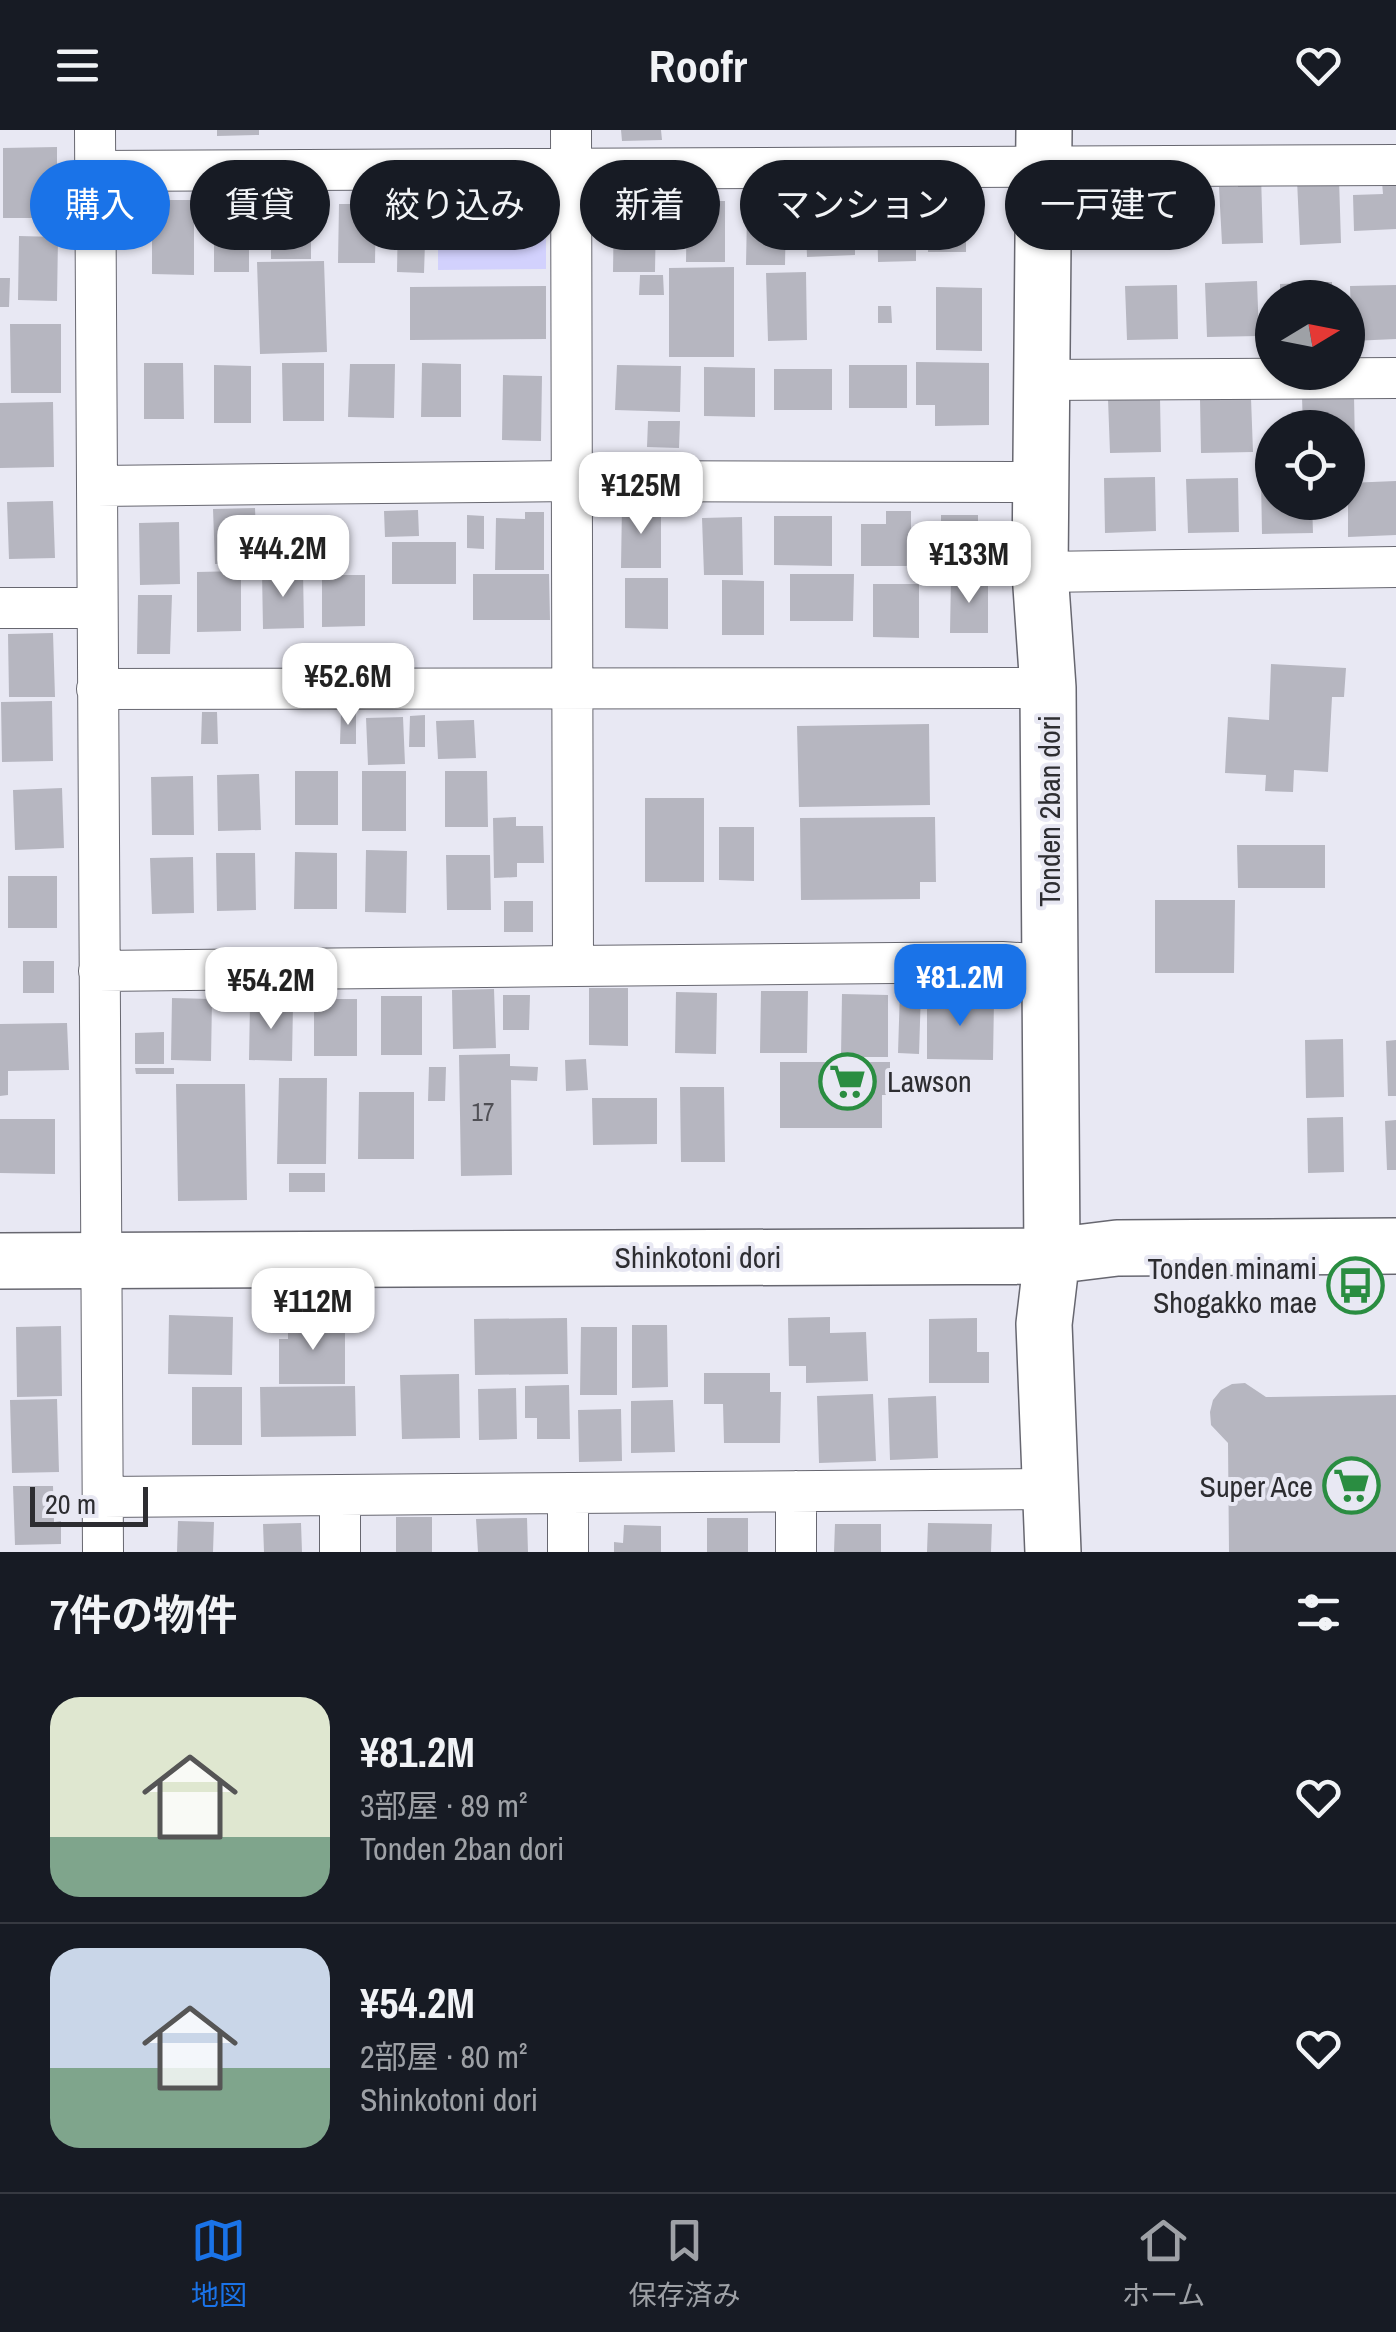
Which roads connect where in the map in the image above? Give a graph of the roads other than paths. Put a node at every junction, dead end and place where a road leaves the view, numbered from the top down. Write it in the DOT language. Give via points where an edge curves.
graph roads {
  1 [pos="95,130"];
  2 [pos="571,130"];
  3 [pos="1045,148"];
  4 [pos="95,160"];
  5 [pos="1396,164"];
  6 [pos="571,170"];
  7 [pos="170,172"];
  8 [pos="95,250"];
  9 [pos="1396,378"];
  10 [pos="1040,380"];
  11 [pos="572,481"];
  12 [pos="1042,482"];
  13 [pos="96,486"];
  14 [pos="1396,567"];
  15 [pos="1040,572"];
  16 [pos="0,608"];
  17 [pos="97,608"];
  18 [pos="1048,688"];
  19 [pos="97,689"];
  20 [pos="571,690"];
  21 [pos="1050,965"];
  22 [pos="573,966"];
  23 [pos="99,971"];
  24 [pos="1396,1246"];
  25 [pos="1052,1256"];
  26 [pos="100,1260"];
  27 [pos="0,1261"];
  28 [pos="1052,1489"];
  29 [pos="796,1491"];
  30 [pos="568,1493"];
  31 [pos="103,1496"];
  32 [pos="340,1496"];
  33 [pos="103,1552"];
  34 [pos="340,1552"];
  35 [pos="568,1552"];
  36 [pos="796,1552"];
  37 [pos="1053,1552"];
  1 -- 4 [label="street"];
  2 -- 6 [label="street"];
  3 -- 5 [label="street"];
  3 -- 6 [label="street"];
  3 -- 10 [label="street, Tonden 2ban dori"];
  6 -- 7 [label="street"];
  6 -- 11 [label="street"];
  8 -- 13 [label="street"];
  9 -- 10 [label="street"];
  10 -- 12 [label="street, Tonden 2ban dori"];
  11 -- 12 [label="street"];
  11 -- 13 [label="street"];
  11 -- 20 [label="street"];
  12 -- 15 [label="street, Tonden 2ban dori"];
  13 -- 17 [label="street"];
  14 -- 15 [label="street"];
  15 -- 18 [label="street, Tonden 2ban dori"];
  16 -- 17 [label="street"];
  17 -- 19 [label="street"];
  18 -- 20 [label="street"];
  18 -- 21 [label="street, Tonden 2ban dori"];
  19 -- 20 [label="street"];
  19 -- 23 [label="street"];
  20 -- 22 [label="street"];
  21 -- 22 [label="street"];
  21 -- 25 [label="street, Tonden 2ban dori"];
  22 -- 23 [label="street"];
  23 -- 26 [label="street"];
  24 -- 25 [label="street, Shinkotoni dori" via="1117,1248"];
  25 -- 26 [label="street, Shinkotoni dori"];
  25 -- 28 [label="street, Tonden 2ban dori" via="1044,1324"];
  26 -- 27 [label="street, Shinkotoni dori"];
  26 -- 31 [label="street"];
  28 -- 29 [label="street"];
  28 -- 37 [label="street, Tonden 2ban dori"];
  29 -- 30 [label="street"];
  29 -- 36 [label="street"];
  30 -- 32 [label="street"];
  30 -- 35 [label="street"];
  31 -- 32 [label="street"];
  31 -- 33 [label="street"];
  32 -- 34 [label="street"];
}
